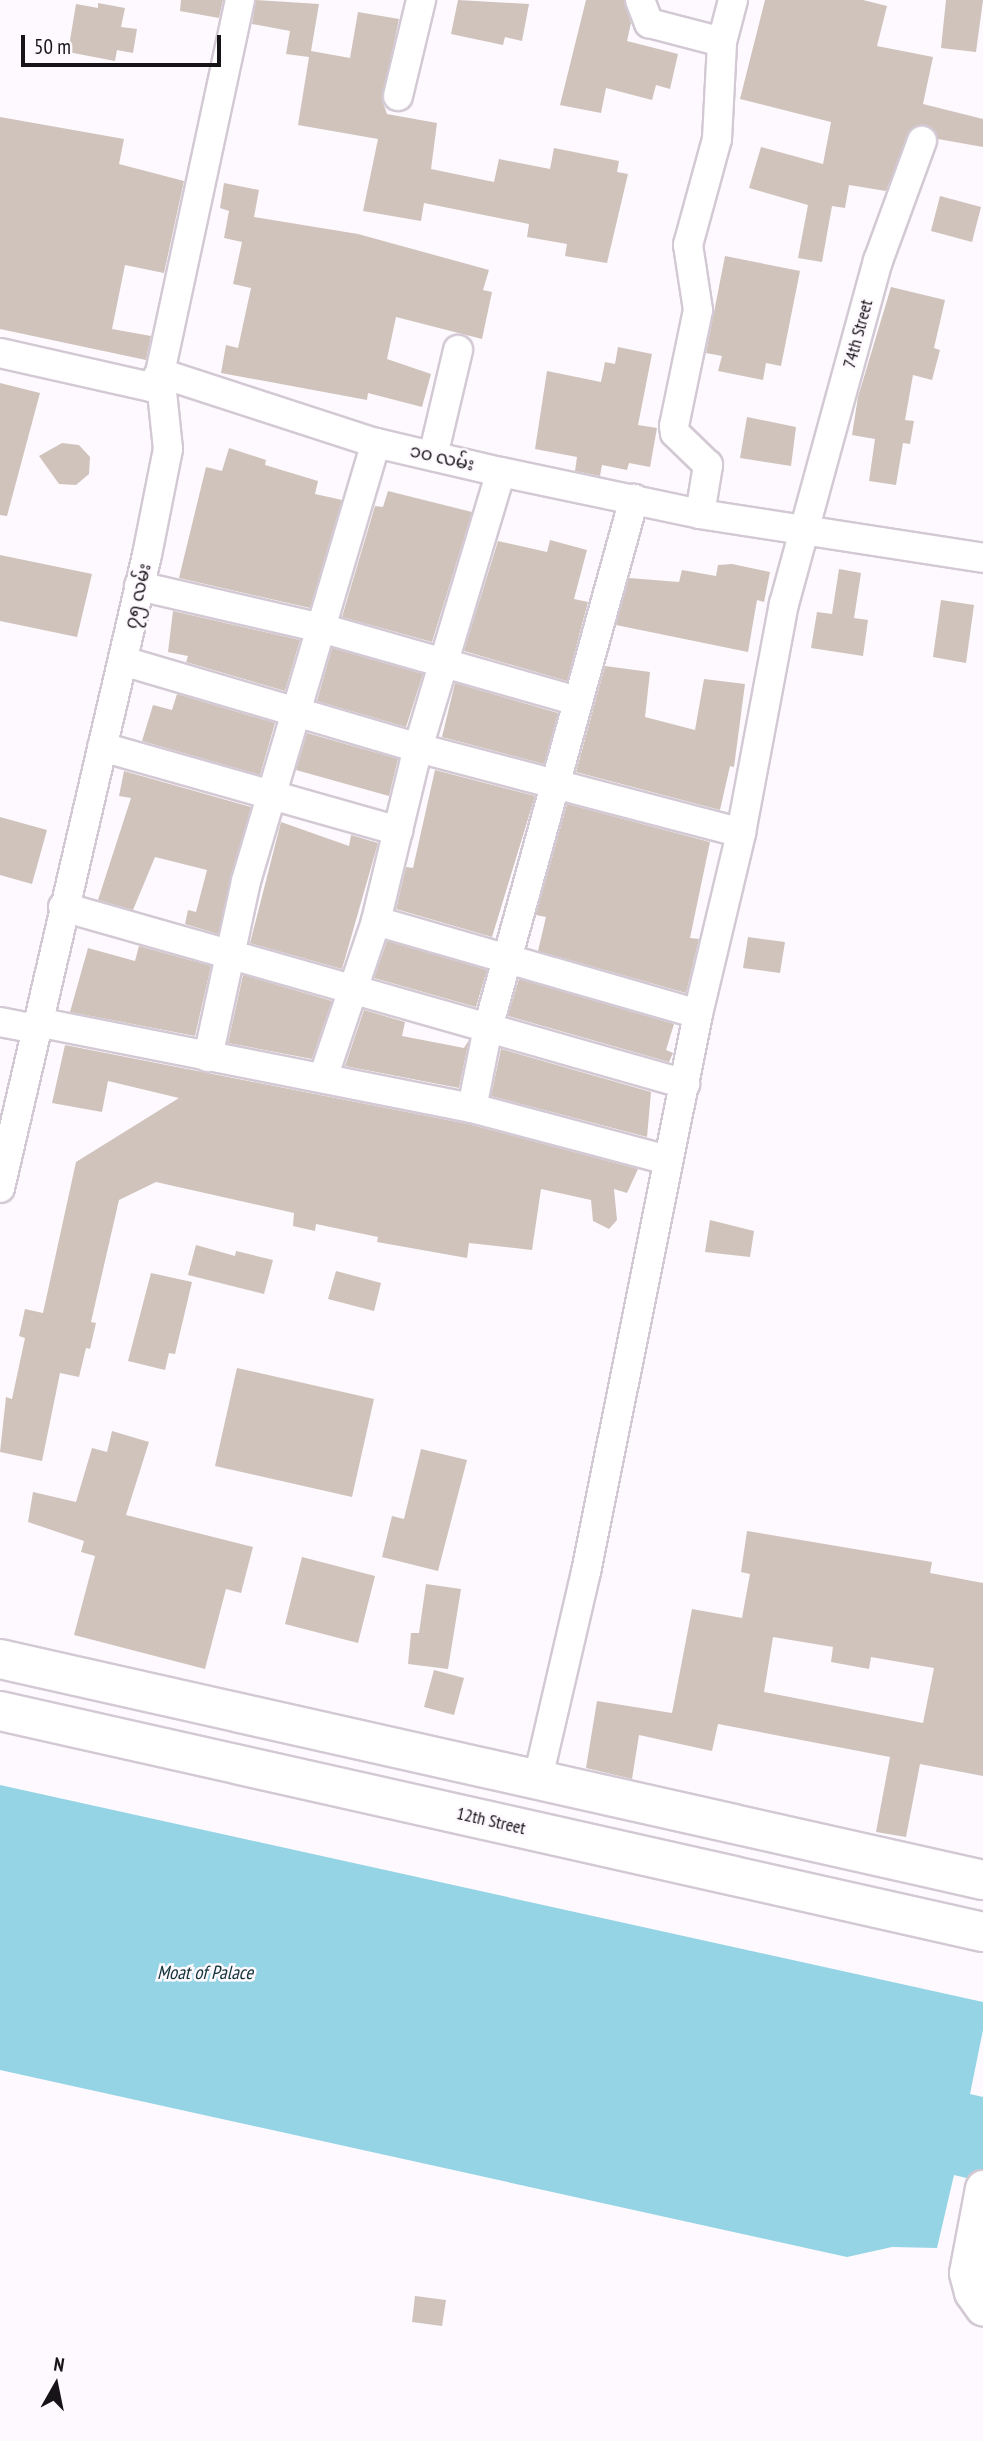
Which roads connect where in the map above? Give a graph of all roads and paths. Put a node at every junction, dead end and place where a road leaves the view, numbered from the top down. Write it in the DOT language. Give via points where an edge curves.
graph roads {
  1 [pos="240,0"];
  2 [pos="421,0"];
  3 [pos="640,0"];
  4 [pos="733,0"];
  5 [pos="722,41"];
  6 [pos="398,96"];
  7 [pos="922,141"];
  8 [pos="458,350"];
  9 [pos="0,352"];
  10 [pos="160,373"];
  11 [pos="376,443"];
  12 [pos="433,456"];
  13 [pos="501,472"];
  14 [pos="634,499"];
  15 [pos="701,514"];
  16 [pos="802,530"];
  17 [pos="983,558"];
  18 [pos="139,586"];
  19 [pos="321,628"];
  20 [pos="123,661"];
  21 [pos="444,663"];
  22 [pos="578,701"];
  23 [pos="298,713"];
  24 [pos="102,747"];
  25 [pos="418,748"];
  26 [pos="555,785"];
  27 [pos="273,794"];
  28 [pos="398,831"];
  29 [pos="741,833"];
  30 [pos="63,907"];
  31 [pos="376,921"];
  32 [pos="228,954"];
  33 [pos="508,957"];
  34 [pos="351,989"];
  35 [pos="698,1014"];
  36 [pos="0,1023"];
  37 [pos="36,1026"];
  38 [pos="488,1028"];
  39 [pos="208,1057"];
  40 [pos="323,1078"];
  41 [pos="685,1084"];
  42 [pos="472,1108"];
  43 [pos="668,1160"];
  44 [pos="0,1188"];
  45 [pos="0,1659"];
  46 [pos="0,1711"];
  47 [pos="538,1778"];
  48 [pos="983,1880"];
  49 [pos="983,1932"];
  50 [pos="983,2188"];
  51 [pos="983,2308"];
  1 -- 10 [label="street, ၇၅ လမ်း"];
  2 -- 6 [label="street"];
  3 -- 5 [label="street" via="649,23"];
  4 -- 5 [label="street"];
  5 -- 15 [label="street" via="717,139 688,244 698,310 674,426 675,433 708,465"];
  7 -- 16 [label="street, 74th Street" via="878,261"];
  8 -- 12 [label="street"];
  9 -- 10 [label="street" via="152,387"];
  10 -- 11 [label="street, ၁၀ လမ်း"];
  10 -- 18 [label="street, ၇၅ လမ်း" via="168,449"];
  11 -- 12 [label="street, ၁၀ လမ်း"];
  11 -- 19 [label="street"];
  12 -- 13 [label="street, ၁၀ လမ်း"];
  13 -- 14 [label="street, ၁၀ လမ်း"];
  13 -- 21 [label="street"];
  14 -- 15 [label="street, ၁၀ လမ်း"];
  14 -- 22 [label="street"];
  15 -- 16 [label="street, ၁၀ လမ်း"];
  16 -- 17 [label="street, ၁၀ လမ်း"];
  16 -- 29 [label="street, 74th Street"];
  18 -- 19 [label="street"];
  18 -- 20 [label="street, ၇၅ လမ်း"];
  19 -- 21 [label="street"];
  19 -- 23 [label="street"];
  20 -- 23 [label="street"];
  20 -- 24 [label="street, ၇၅ လမ်း"];
  21 -- 22 [label="street"];
  21 -- 25 [label="street"];
  22 -- 26 [label="street"];
  23 -- 25 [label="street"];
  23 -- 27 [label="street"];
  24 -- 27 [label="street"];
  24 -- 30 [label="street, ၇၅ လမ်း"];
  25 -- 26 [label="street"];
  25 -- 28 [label="street"];
  26 -- 29 [label="street"];
  26 -- 33 [label="street"];
  27 -- 28 [label="street"];
  27 -- 32 [label="street"];
  28 -- 31 [label="street"];
  29 -- 35 [label="street, 74th Street"];
  30 -- 32 [label="street"];
  30 -- 37 [label="street, ၇၅ လမ်း"];
  31 -- 33 [label="street"];
  31 -- 34 [label="street"];
  32 -- 34 [label="street"];
  32 -- 39 [label="street"];
  33 -- 35 [label="street"];
  33 -- 38 [label="street"];
  34 -- 38 [label="street"];
  34 -- 40 [label="street"];
  35 -- 41 [label="street, 74th Street"];
  36 -- 37 [label="street"];
  37 -- 39 [label="street"];
  37 -- 44 [label="street, ၇၅ လမ်း"];
  38 -- 41 [label="street"];
  38 -- 42 [label="street"];
  39 -- 40 [label="street"];
  40 -- 42 [label="street"];
  41 -- 43 [label="street, 74th Street"];
  42 -- 43 [label="street"];
  43 -- 47 [label="street, 74th Street" via="586,1572"];
  45 -- 47 [label="main road"];
  46 -- 49 [label="main road, 12th Street"];
  47 -- 48 [label="main road"];
  50 -- 51 [label="street" via="967,2273"];
}
